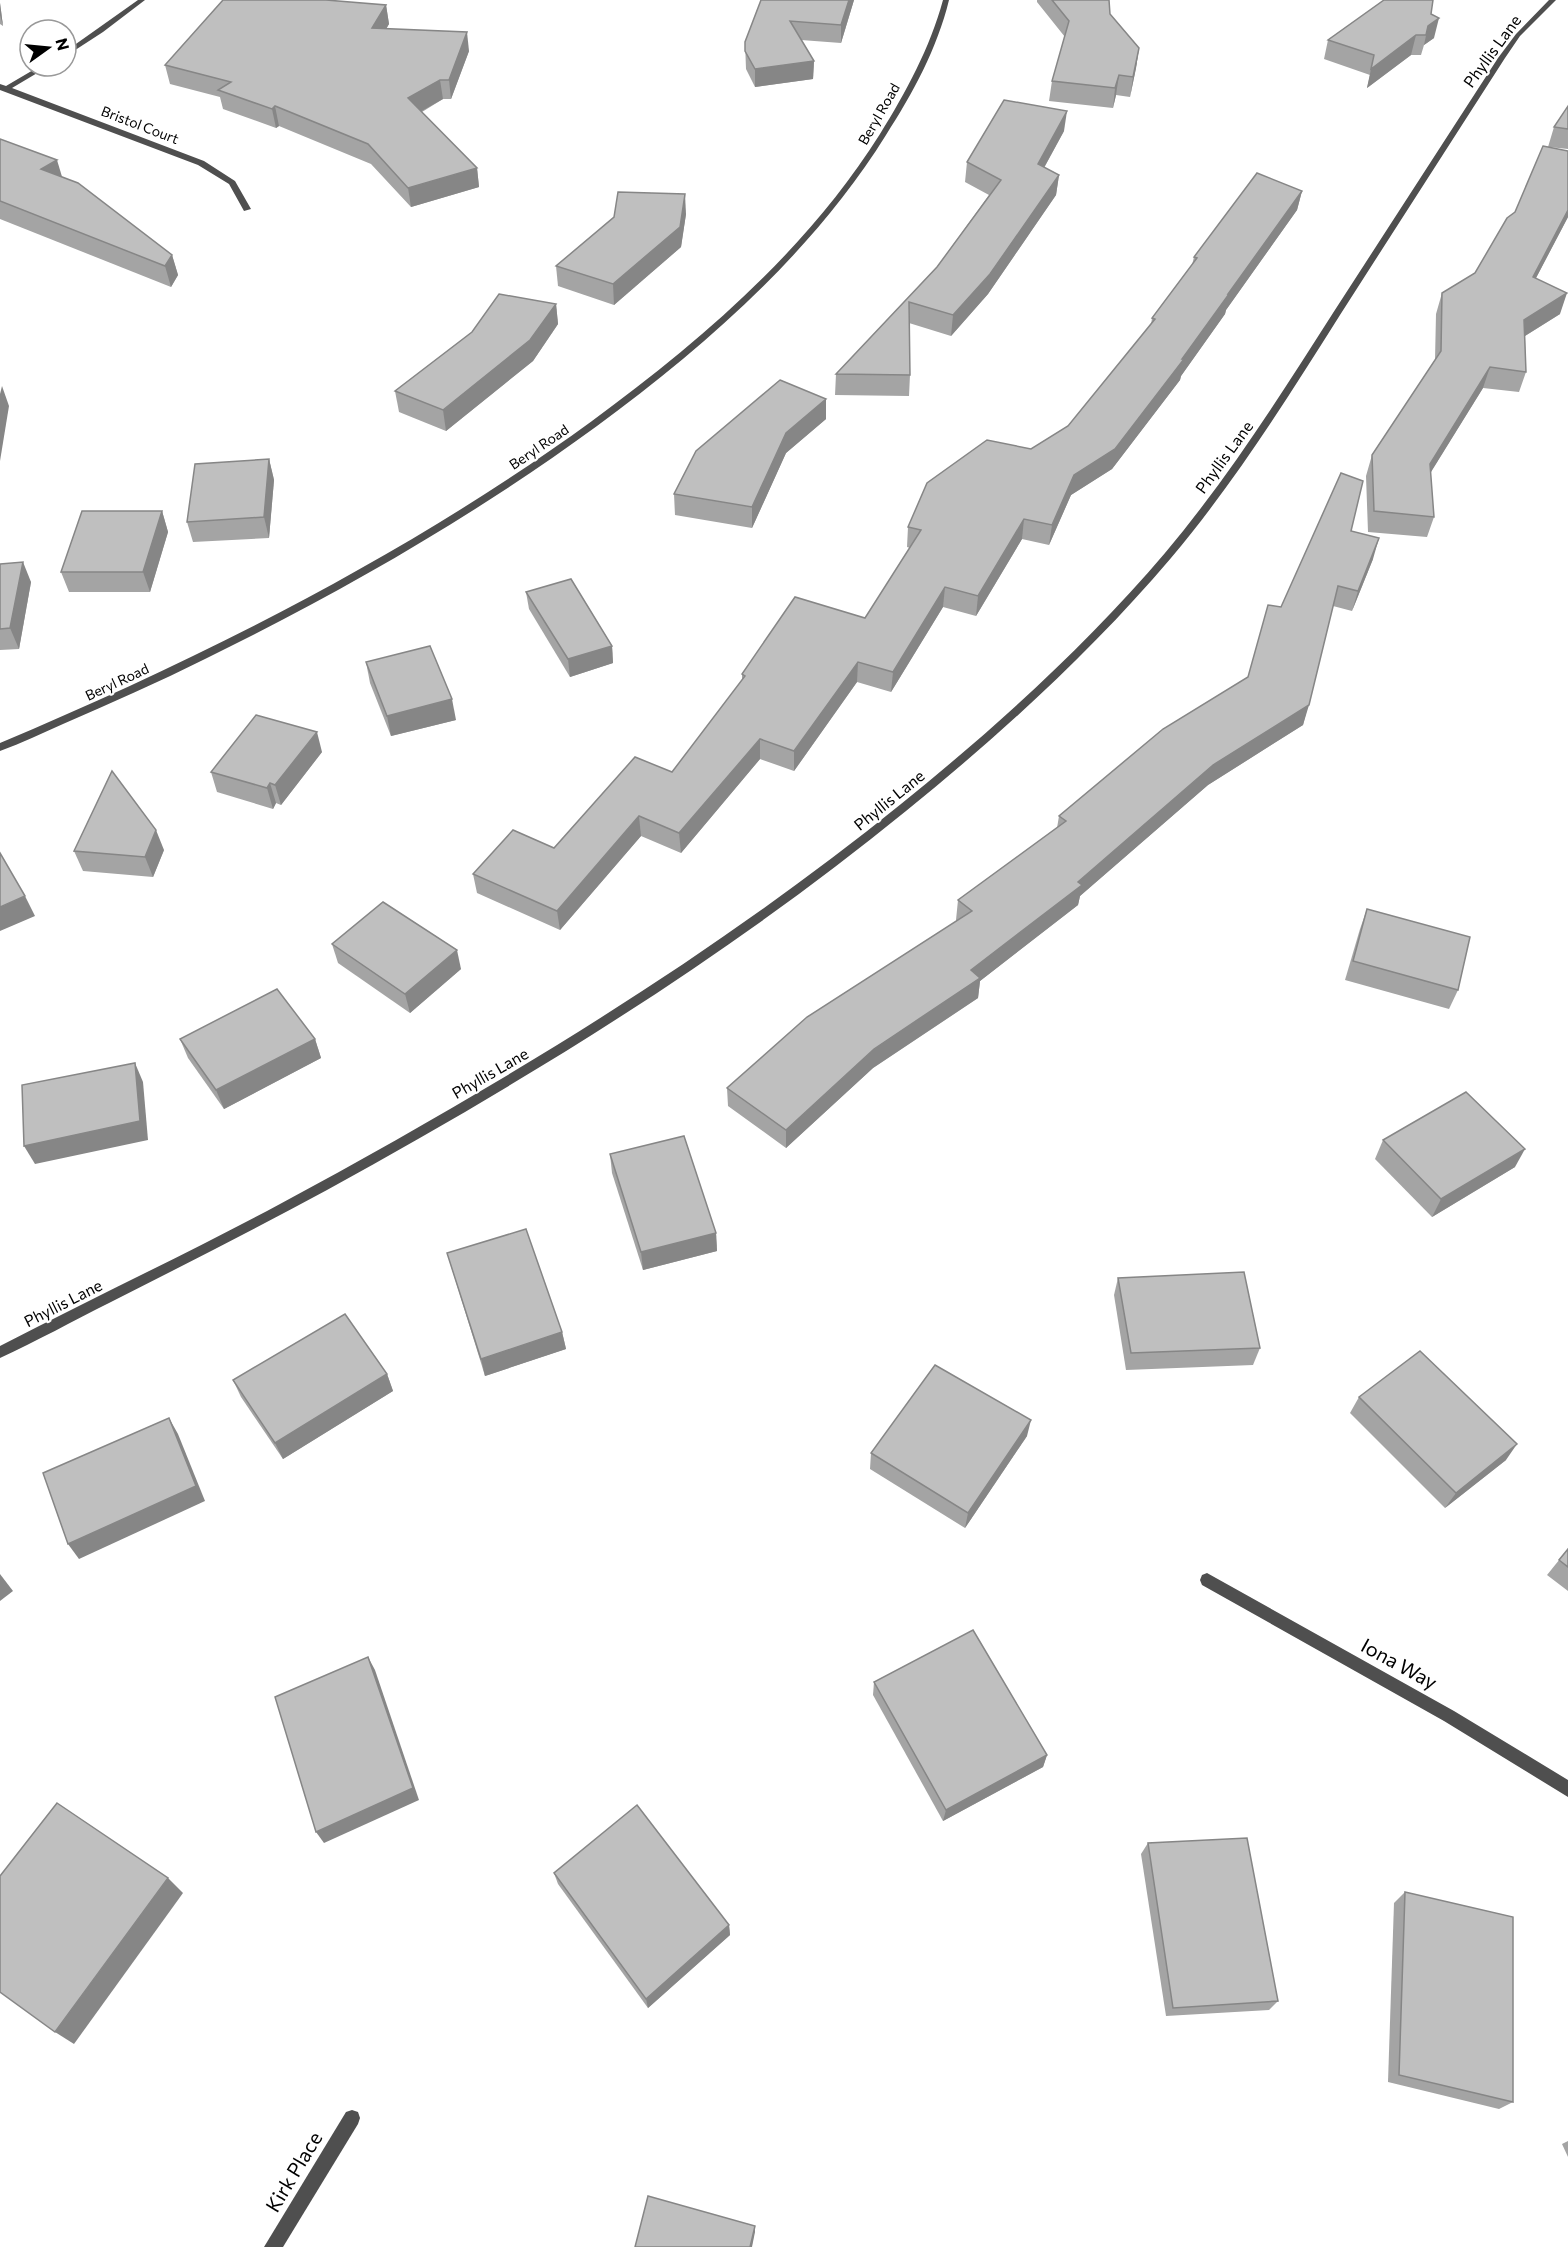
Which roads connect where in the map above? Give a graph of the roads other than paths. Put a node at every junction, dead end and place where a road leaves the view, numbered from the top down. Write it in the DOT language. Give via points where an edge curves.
graph roads {
  1 [pos="142,0"];
  2 [pos="946,0"];
  3 [pos="1553,0"];
  4 [pos="78,46"];
  5 [pos="23,78"];
  6 [pos="2,89"];
  7 [pos="247,209"];
  8 [pos="0,747"];
  9 [pos="0,1352"];
  10 [pos="1207,1581"];
  11 [pos="1568,1790"];
  12 [pos="351,2118"];
  13 [pos="273,2247"];
  1 -- 4 [label="street"];
  2 -- 8 [label="street, Beryl Road" via="917,76 870,157 829,212 761,285 676,362 578,437 492,495 353,579 217,650"];
  3 -- 9 [label="street, Phyllis Lane" via="1518,35 1502,58 1250,449 1194,524 1131,598 993,733 895,816 776,907 597,1027 281,1209"];
  5 -- 6 [label="street"];
  6 -- 7 [label="street, Bristol Court" via="201,163 232,183"];
  10 -- 11 [label="street, Iona Way" via="1449,1716"];
  12 -- 13 [label="street, Kirk Place"];
}
